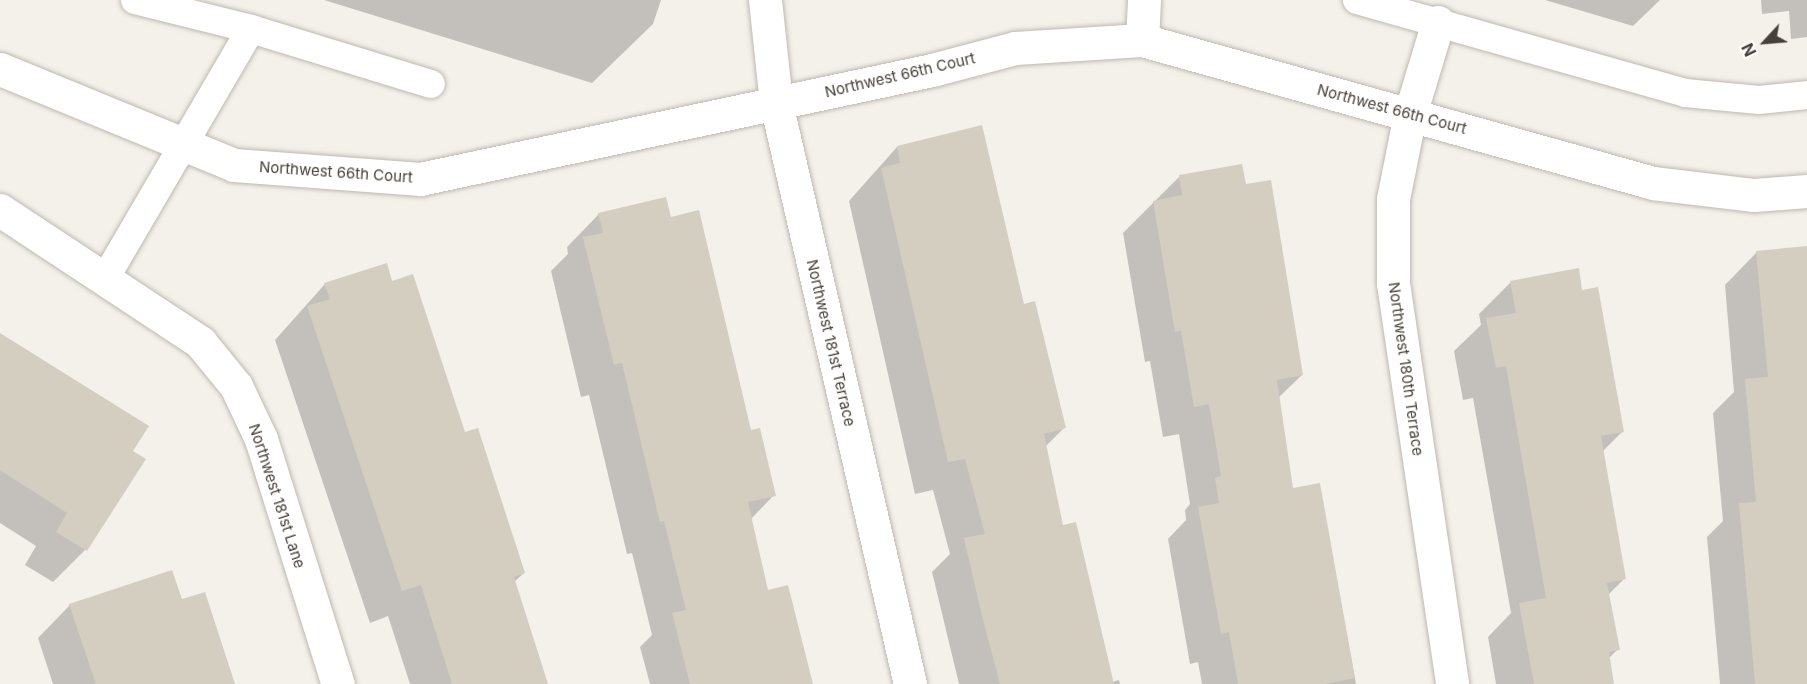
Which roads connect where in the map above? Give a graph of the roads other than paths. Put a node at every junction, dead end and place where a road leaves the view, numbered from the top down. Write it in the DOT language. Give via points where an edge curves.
graph roads {
  1 [pos="135,0"];
  2 [pos="765,0"];
  3 [pos="1144,0"];
  4 [pos="1357,0"];
  5 [pos="1438,22"];
  6 [pos="251,29"];
  7 [pos="1142,40"];
  8 [pos="0,69"];
  9 [pos="430,84"];
  10 [pos="1807,95"];
  11 [pos="776,103"];
  12 [pos="1410,114"];
  13 [pos="181,145"];
  14 [pos="1807,191"];
  15 [pos="0,210"];
  16 [pos="106,277"];
  17 [pos="338,684"];
  18 [pos="910,684"];
  19 [pos="1452,684"];
  1 -- 6 [label="lane"];
  2 -- 11 [label="street, Northwest 181st Terrace"];
  3 -- 7 [label="street"];
  4 -- 5 [label="lane"];
  5 -- 10 [label="lane" via="1685,93 1758,100"];
  5 -- 12 [label="street, Northwest 180th Terrace"];
  6 -- 9 [label="lane"];
  6 -- 13 [label="lane"];
  7 -- 11 [label="street, Northwest 66th Court" via="1015,48"];
  7 -- 12 [label="street, Northwest 66th Court"];
  8 -- 13 [label="street, Northwest 66th Court"];
  11 -- 13 [label="street, Northwest 66th Court" via="420,179 234,165"];
  11 -- 18 [label="street, Northwest 181st Terrace"];
  12 -- 14 [label="street, Northwest 66th Court" via="1653,183 1754,195"];
  12 -- 19 [label="street, Northwest 180th Terrace" via="1393,199 1393,283"];
  13 -- 16 [label="lane"];
  15 -- 16 [label="street, Northwest 181st Lane"];
  16 -- 17 [label="street, Northwest 181st Lane" via="200,342 236,386 261,439"];
}
